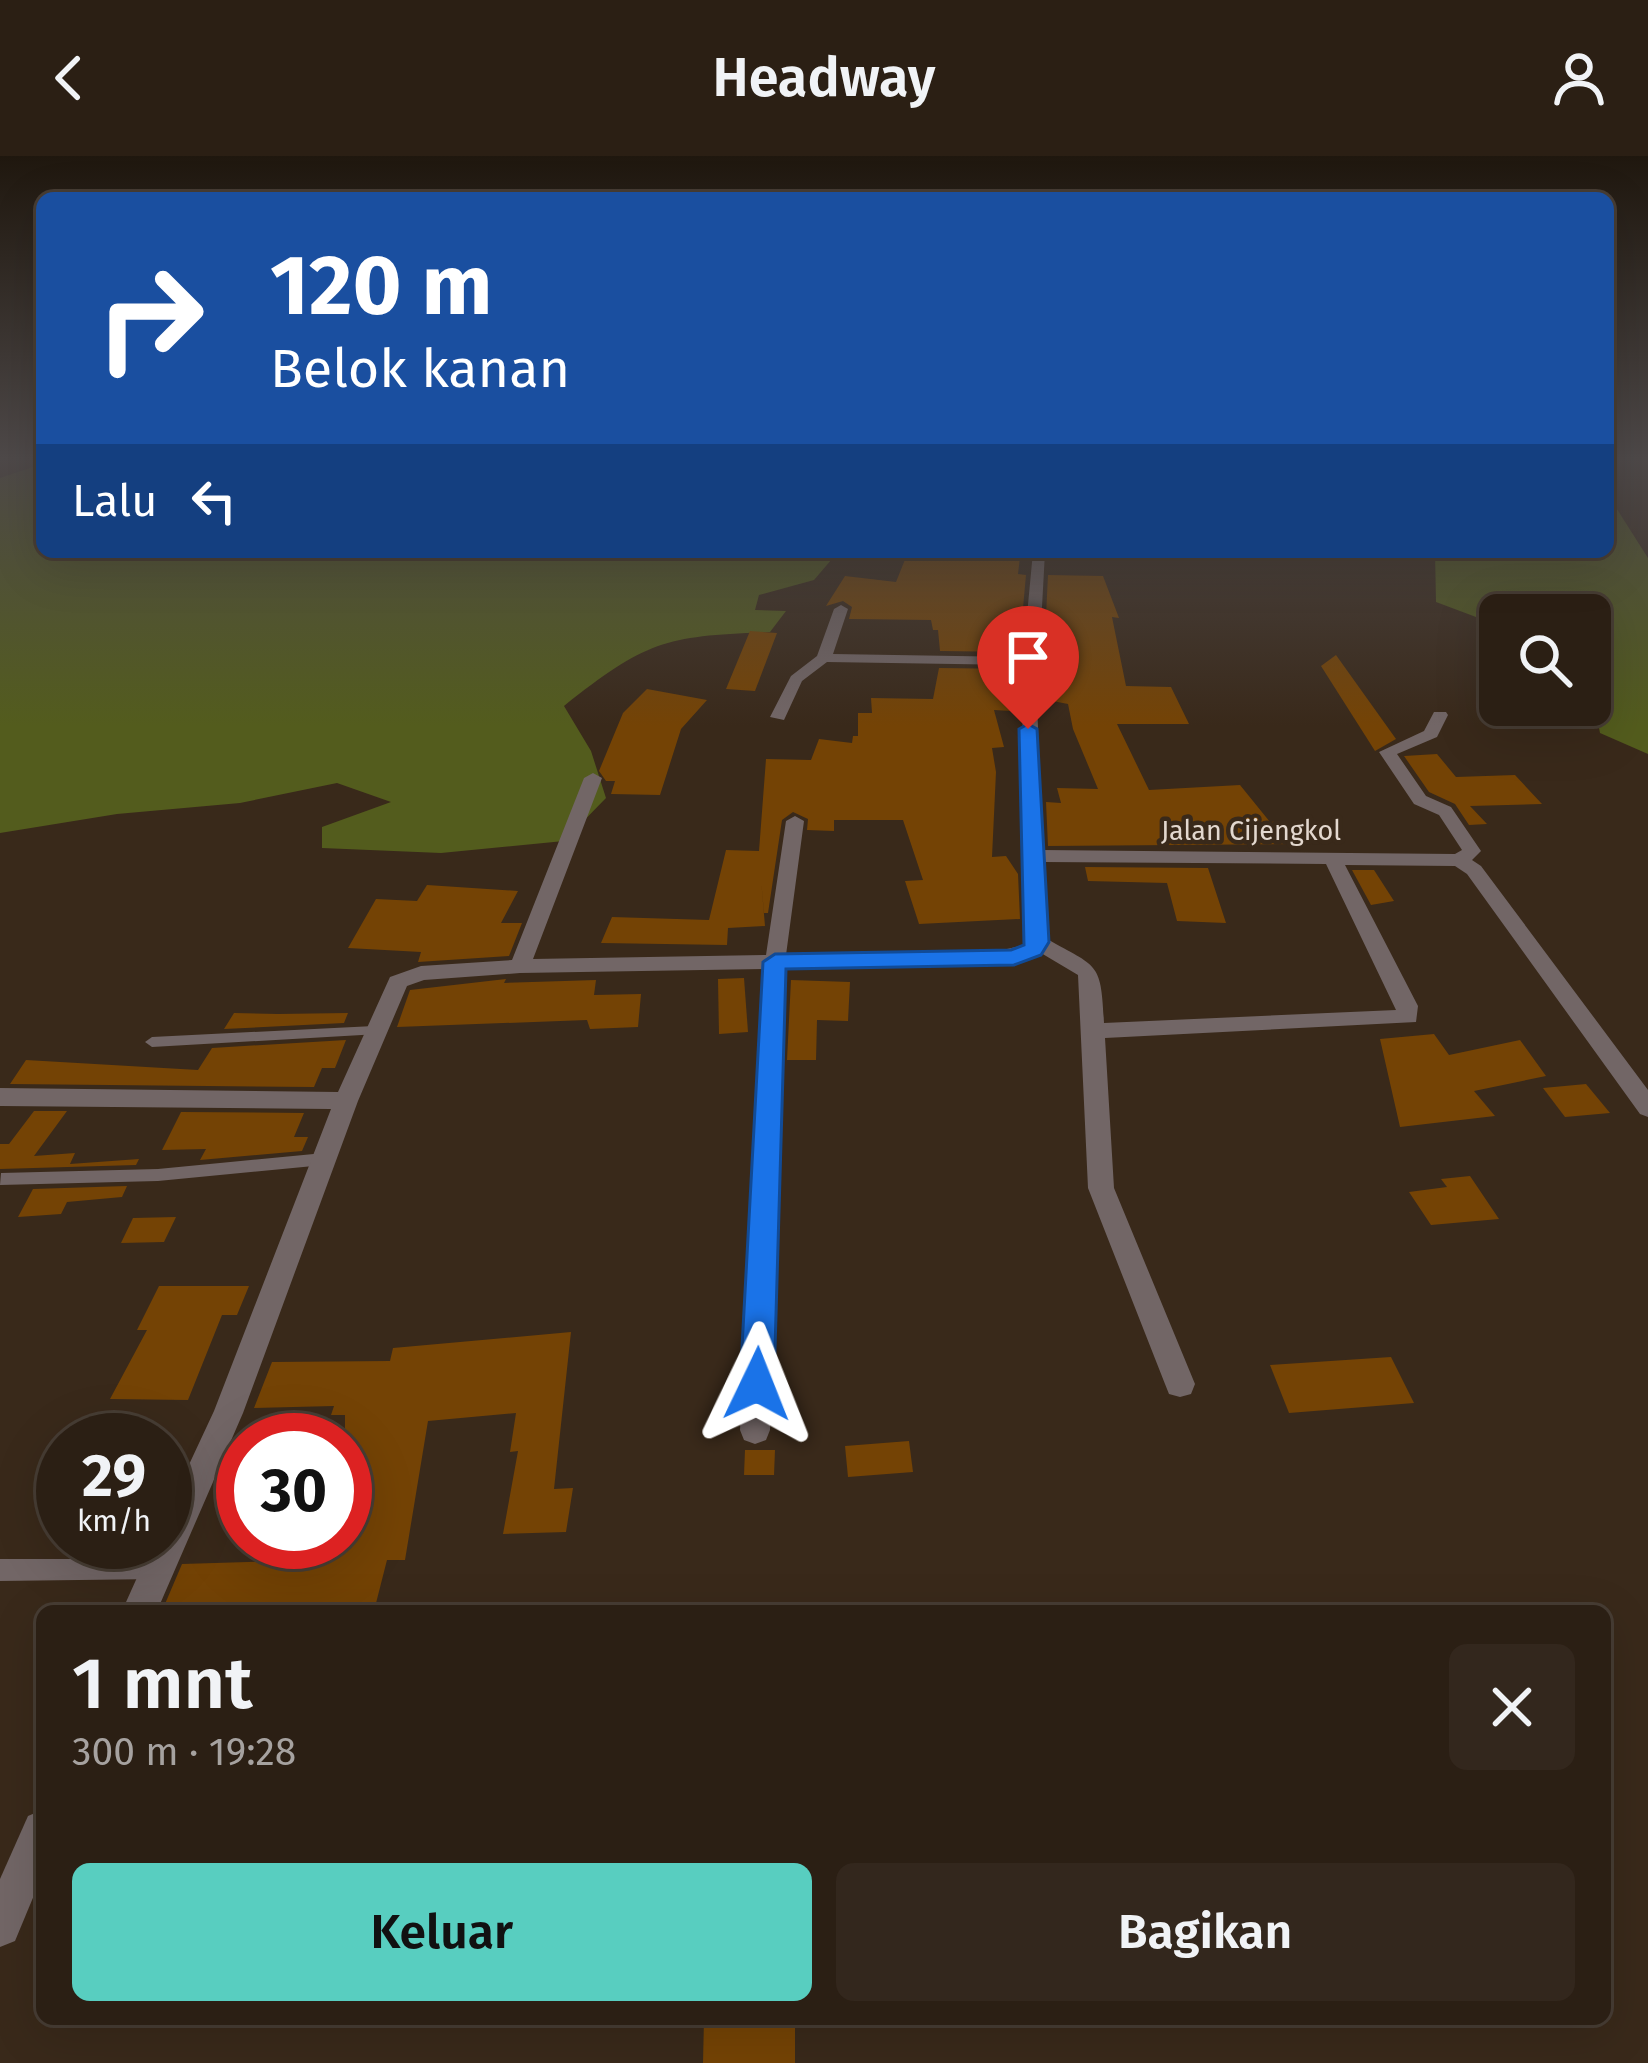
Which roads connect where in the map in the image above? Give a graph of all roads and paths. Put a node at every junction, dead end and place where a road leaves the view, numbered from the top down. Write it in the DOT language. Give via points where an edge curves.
graph roads {
  1 [pos="1038,558"];
  2 [pos="841,609"];
  3 [pos="824,658"];
  4 [pos="1029,661"];
  5 [pos="1440,715"];
  6 [pos="778,717"];
  7 [pos="593,778"];
  8 [pos="795,821"];
  9 [pos="1033,856"];
  10 [pos="1334,859"];
  11 [pos="1459,860"];
  12 [pos="1037,942"];
  13 [pos="775,962"];
  14 [pos="520,966"];
  15 [pos="1095,1030"];
  16 [pos="374,1031"];
  17 [pos="152,1042"];
  18 [pos="0,1096"];
  19 [pos="1645,1100"];
  20 [pos="346,1101"];
  21 [pos="324,1159"];
  22 [pos="1,1179"];
  23 [pos="1180,1384"];
  24 [pos="755,1430"];
  25 [pos="192,1493"];
  26 [pos="158,1569"];
  27 [pos="0,1570"];
  28 [pos="142,1605"];
  29 [pos="36,1844"];
  30 [pos="0,1926"];
  1 -- 4 [label="street"];
  2 -- 3 [label="street"];
  3 -- 4 [label="street"];
  3 -- 6 [label="street" via="796,680"];
  4 -- 9 [label="street"];
  5 -- 11 [label="street" via="1431,734 1388,752 1420,800 1445,811 1472,850"];
  7 -- 14 [label="street"];
  8 -- 13 [label="street"];
  9 -- 10 [label="street, Jalan Cijengkol"];
  9 -- 12 [label="street"];
  10 -- 11 [label="street, Jalan Cijengkol"];
  10 -- 15 [label="street" via="1408,1017"];
  11 -- 19 [label="street"];
  12 -- 13 [label="street" via="1014,957"];
  12 -- 15 [label="street" via="1086,970"];
  13 -- 14 [label="street"];
  13 -- 24 [label="street"];
  14 -- 16 [label="street" via="407,976 392,989"];
  15 -- 23 [label="street" via="1101,1189"];
  16 -- 17 [label="lane"];
  16 -- 20 [label="street"];
  18 -- 20 [label="street"];
  20 -- 21 [label="street"];
  21 -- 22 [label="lane"];
  21 -- 25 [label="street"];
  26 -- 27 [label="lane"];
  26 -- 28 [label="street"];
  29 -- 30 [label="street"];
}
